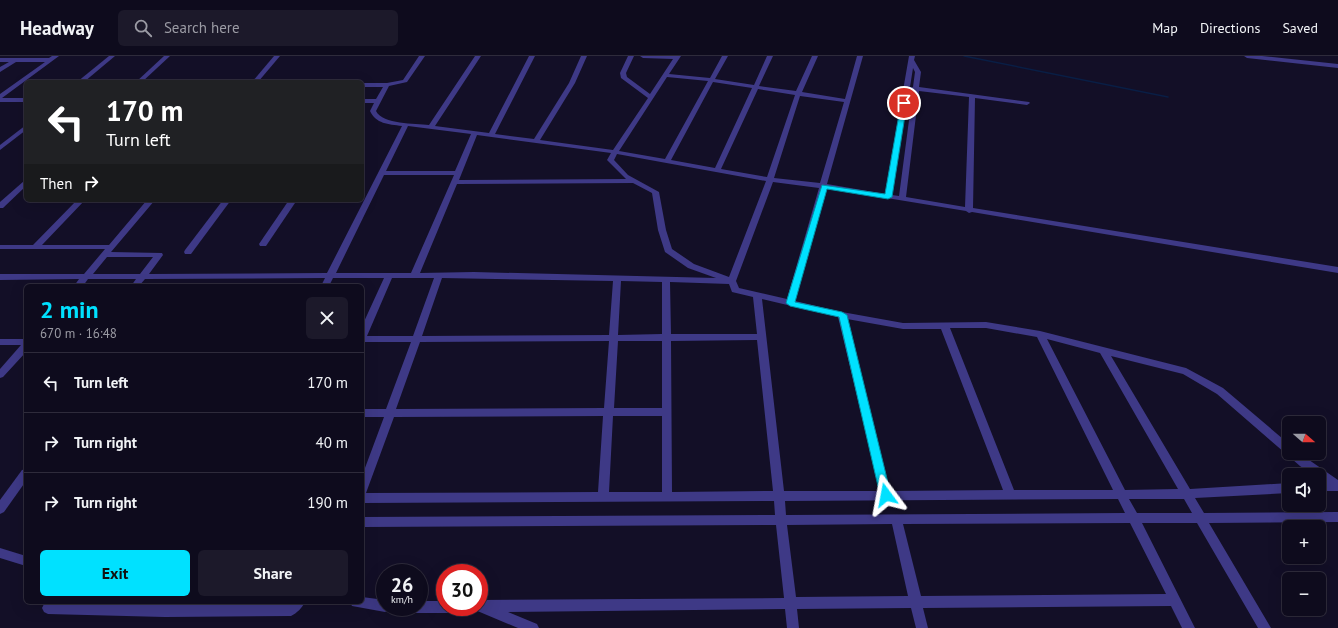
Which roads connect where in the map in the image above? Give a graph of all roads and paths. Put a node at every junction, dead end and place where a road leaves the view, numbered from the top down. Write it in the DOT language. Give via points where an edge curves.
graph roads {
  1 [pos="21,56"];
  2 [pos="112,56"];
  3 [pos="167,56"];
  4 [pos="277,56"];
  5 [pos="422,56"];
  6 [pos="478,56"];
  7 [pos="532,56"];
  8 [pos="584,56"];
  9 [pos="631,56"];
  10 [pos="643,56"];
  11 [pos="725,56"];
  12 [pos="770,56"];
  13 [pos="815,56"];
  14 [pos="860,56"];
  15 [pos="1247,56"];
  16 [pos="1280,56"];
  17 [pos="677,57"];
  18 [pos="54,58"];
  19 [pos="912,58"];
  20 [pos="0,60"];
  21 [pos="15,60"];
  22 [pos="1338,62"];
  23 [pos="1338,66"];
  24 [pos="0,70"];
  25 [pos="665,75"];
  26 [pos="24,80"];
  27 [pos="24,80"];
  28 [pos="82,80"];
  29 [pos="140,80"];
  30 [pos="257,80"];
  31 [pos="711,80"];
  32 [pos="364,85"];
  33 [pos="387,85"];
  34 [pos="16,86"];
  35 [pos="24,86"];
  36 [pos="756,87"];
  37 [pos="907,87"];
  38 [pos="916,88"];
  39 [pos="798,94"];
  40 [pos="972,96"];
  41 [pos="0,97"];
  42 [pos="650,97"];
  43 [pos="0,100"];
  44 [pos="24,100"];
  45 [pos="364,101"];
  46 [pos="378,101"];
  47 [pos="846,101"];
  48 [pos="1027,103"];
  49 [pos="406,124"];
  50 [pos="431,127"];
  51 [pos="24,129"];
  52 [pos="475,133"];
  53 [pos="491,135"];
  54 [pos="536,141"];
  55 [pos="0,148"];
  56 [pos="616,152"];
  57 [pos="667,161"];
  58 [pos="717,170"];
  59 [pos="381,173"];
  60 [pos="458,173"];
  61 [pos="770,180"];
  62 [pos="634,181"];
  63 [pos="454,182"];
  64 [pos="24,184"];
  65 [pos="824,186"];
  66 [pos="888,197"];
  67 [pos="902,199"];
  68 [pos="79,202"];
  69 [pos="149,202"];
  70 [pos="226,202"];
  71 [pos="292,202"];
  72 [pos="0,206"];
  73 [pos="969,211"];
  74 [pos="263,244"];
  75 [pos="0,247"];
  76 [pos="35,247"];
  77 [pos="107,251"];
  78 [pos="188,252"];
  79 [pos="1338,270"];
  80 [pos="87,276"];
  81 [pos="143,276"];
  82 [pos="330,276"];
  83 [pos="389,276"];
  84 [pos="414,276"];
  85 [pos="439,276"];
  86 [pos="0,277"];
  87 [pos="617,279"];
  88 [pos="666,280"];
  89 [pos="732,281"];
  90 [pos="80,284"];
  91 [pos="137,284"];
  92 [pos="326,284"];
  93 [pos="757,295"];
  94 [pos="790,303"];
  95 [pos="842,315"];
  96 [pos="944,325"];
  97 [pos="364,332"];
  98 [pos="1040,334"];
  99 [pos="666,337"];
  100 [pos="762,337"];
  101 [pos="613,338"];
  102 [pos="364,339"];
  103 [pos="417,339"];
  104 [pos="0,342"];
  105 [pos="24,342"];
  106 [pos="24,348"];
  107 [pos="1103,352"];
  108 [pos="0,375"];
  109 [pos="608,412"];
  110 [pos="666,412"];
  111 [pos="364,413"];
  112 [pos="390,413"];
  113 [pos="1282,444"];
  114 [pos="1300,460"];
  115 [pos="24,476"];
  116 [pos="364,485"];
  117 [pos="1326,486"];
  118 [pos="1338,486"];
  119 [pos="1282,488"];
  120 [pos="1010,494"];
  121 [pos="1121,494"];
  122 [pos="1185,494"];
  123 [pos="886,495"];
  124 [pos="603,496"];
  125 [pos="667,496"];
  126 [pos="779,496"];
  127 [pos="364,498"];
  128 [pos="0,508"];
  129 [pos="1338,517"];
  130 [pos="1133,518"];
  131 [pos="1200,518"];
  132 [pos="896,519"];
  133 [pos="781,520"];
  134 [pos="364,522"];
  135 [pos="0,553"];
  136 [pos="24,561"];
  137 [pos="1175,600"];
  138 [pos="916,602"];
  139 [pos="364,603"];
  140 [pos="790,603"];
  141 [pos="51,604"];
  142 [pos="297,604"];
  143 [pos="376,605"];
  144 [pos="488,606"];
  145 [pos="488,610"];
  146 [pos="533,628"];
  147 [pos="793,628"];
  148 [pos="922,628"];
  149 [pos="1189,628"];
  150 [pos="1265,628"];
  1 -- 21 [label="street"];
  2 -- 28 [label="street"];
  3 -- 29 [label="street"];
  4 -- 30 [label="street"];
  5 -- 33 [label="street" via="405,81"];
  6 -- 50 [label="street"];
  7 -- 53 [label="street"];
  8 -- 54 [label="street" via="572,83"];
  9 -- 42 [label="street" via="623,74 624,78"];
  10 -- 17 [label="street"];
  11 -- 31 [label="street"];
  12 -- 36 [label="street"];
  13 -- 39 [label="street"];
  14 -- 47 [label="street"];
  15 -- 23 [label="street"];
  16 -- 22 [label="street"];
  17 -- 25 [label="street"];
  18 -- 21 [label="street"];
  18 -- 27 [label="street"];
  19 -- 37 [label="street"];
  19 -- 38 [label="street" via="918,72"];
  20 -- 21 [label="street"];
  21 -- 24 [label="street"];
  25 -- 31 [label="street"];
  25 -- 42 [label="street"];
  26 -- 34 [label="street"];
  31 -- 36 [label="street"];
  31 -- 57 [label="street"];
  32 -- 33 [label="street"];
  33 -- 46 [label="street"];
  34 -- 35 [label="street"];
  34 -- 41 [label="street"];
  36 -- 39 [label="street"];
  36 -- 58 [label="street"];
  37 -- 38 [label="street"];
  37 -- 66 [label="street"];
  38 -- 40 [label="street"];
  38 -- 67 [label="street"];
  39 -- 47 [label="street"];
  39 -- 61 [label="street"];
  40 -- 48 [label="street"];
  40 -- 73 [label="street"];
  42 -- 56 [label="street"];
  43 -- 44 [label="street"];
  45 -- 46 [label="street"];
  46 -- 49 [label="street" via="374,111 376,117 385,122"];
  47 -- 65 [label="street"];
  49 -- 50 [label="street"];
  49 -- 59 [label="street"];
  50 -- 52 [label="street"];
  51 -- 55 [label="street"];
  52 -- 53 [label="street"];
  52 -- 60 [label="street"];
  53 -- 54 [label="street"];
  54 -- 56 [label="street"];
  56 -- 57 [label="street"];
  56 -- 62 [label="street" via="610,160"];
  57 -- 58 [label="street"];
  58 -- 61 [label="street"];
  59 -- 60 [label="street"];
  59 -- 82 [label="street"];
  60 -- 63 [label="street"];
  61 -- 65 [label="street"];
  61 -- 89 [label="street"];
  62 -- 63 [label="street"];
  62 -- 89 [label="street" via="655,192 668,250 691,266"];
  63 -- 84 [label="street"];
  64 -- 72 [label="street"];
  65 -- 66 [label="street"];
  65 -- 94 [label="street"];
  66 -- 67 [label="street"];
  67 -- 73 [label="street"];
  68 -- 76 [label="street"];
  69 -- 77 [label="street"];
  70 -- 78 [label="street"];
  71 -- 74 [label="street"];
  73 -- 79 [label="street"];
  75 -- 76 [label="street"];
  76 -- 77 [label="street"];
  77 -- 80 [label="street"];
  77 -- 81 [label="street" via="159,255"];
  80 -- 81 [label="street"];
  80 -- 86 [label="street"];
  80 -- 90 [label="street"];
  81 -- 82 [label="street"];
  81 -- 91 [label="street"];
  82 -- 83 [label="street"];
  82 -- 92 [label="street"];
  83 -- 84 [label="street"];
  83 -- 97 [label="street"];
  84 -- 85 [label="street"];
  85 -- 87 [label="street"];
  85 -- 103 [label="street"];
  87 -- 88 [label="street"];
  87 -- 101 [label="street"];
  88 -- 89 [label="street"];
  88 -- 99 [label="street"];
  89 -- 93 [label="street" via="735,290"];
  93 -- 94 [label="street"];
  93 -- 100 [label="street"];
  94 -- 95 [label="street"];
  95 -- 96 [label="street" via="903,326"];
  95 -- 123 [label="street"];
  96 -- 98 [label="street" via="986,325"];
  96 -- 120 [label="street"];
  98 -- 107 [label="street"];
  98 -- 121 [label="street"];
  99 -- 100 [label="street"];
  99 -- 101 [label="street"];
  99 -- 110 [label="street"];
  100 -- 126 [label="street"];
  101 -- 103 [label="street"];
  101 -- 109 [label="street"];
  102 -- 103 [label="street"];
  103 -- 112 [label="street"];
  104 -- 105 [label="street"];
  106 -- 108 [label="street"];
  107 -- 113 [label="street" via="1186,371 1220,391"];
  107 -- 122 [label="street"];
  109 -- 110 [label="street"];
  109 -- 112 [label="street"];
  109 -- 124 [label="street"];
  110 -- 125 [label="street"];
  111 -- 112 [label="street"];
  112 -- 116 [label="street"];
  114 -- 118 [label="street"];
  115 -- 128 [label="street"];
  117 -- 118 [label="street"];
  119 -- 122 [label="street"];
  120 -- 121 [label="street"];
  120 -- 123 [label="street"];
  121 -- 122 [label="street"];
  121 -- 130 [label="street"];
  122 -- 131 [label="street"];
  123 -- 126 [label="street"];
  124 -- 125 [label="street"];
  124 -- 127 [label="street"];
  125 -- 126 [label="street"];
  126 -- 133 [label="street"];
  129 -- 131 [label="street"];
  130 -- 131 [label="street"];
  130 -- 132 [label="street"];
  130 -- 137 [label="street"];
  131 -- 150 [label="street"];
  132 -- 133 [label="street"];
  132 -- 138 [label="street"];
  133 -- 134 [label="street"];
  133 -- 140 [label="street"];
  135 -- 136 [label="street"];
  137 -- 138 [label="street"];
  137 -- 149 [label="street"];
  138 -- 140 [label="street"];
  138 -- 148 [label="street"];
  139 -- 143 [label="street"];
  140 -- 144 [label="street"];
  140 -- 147 [label="street"];
  141 -- 142 [label="street" via="48,608 165,612 291,610"];
  145 -- 146 [label="street"];
}
